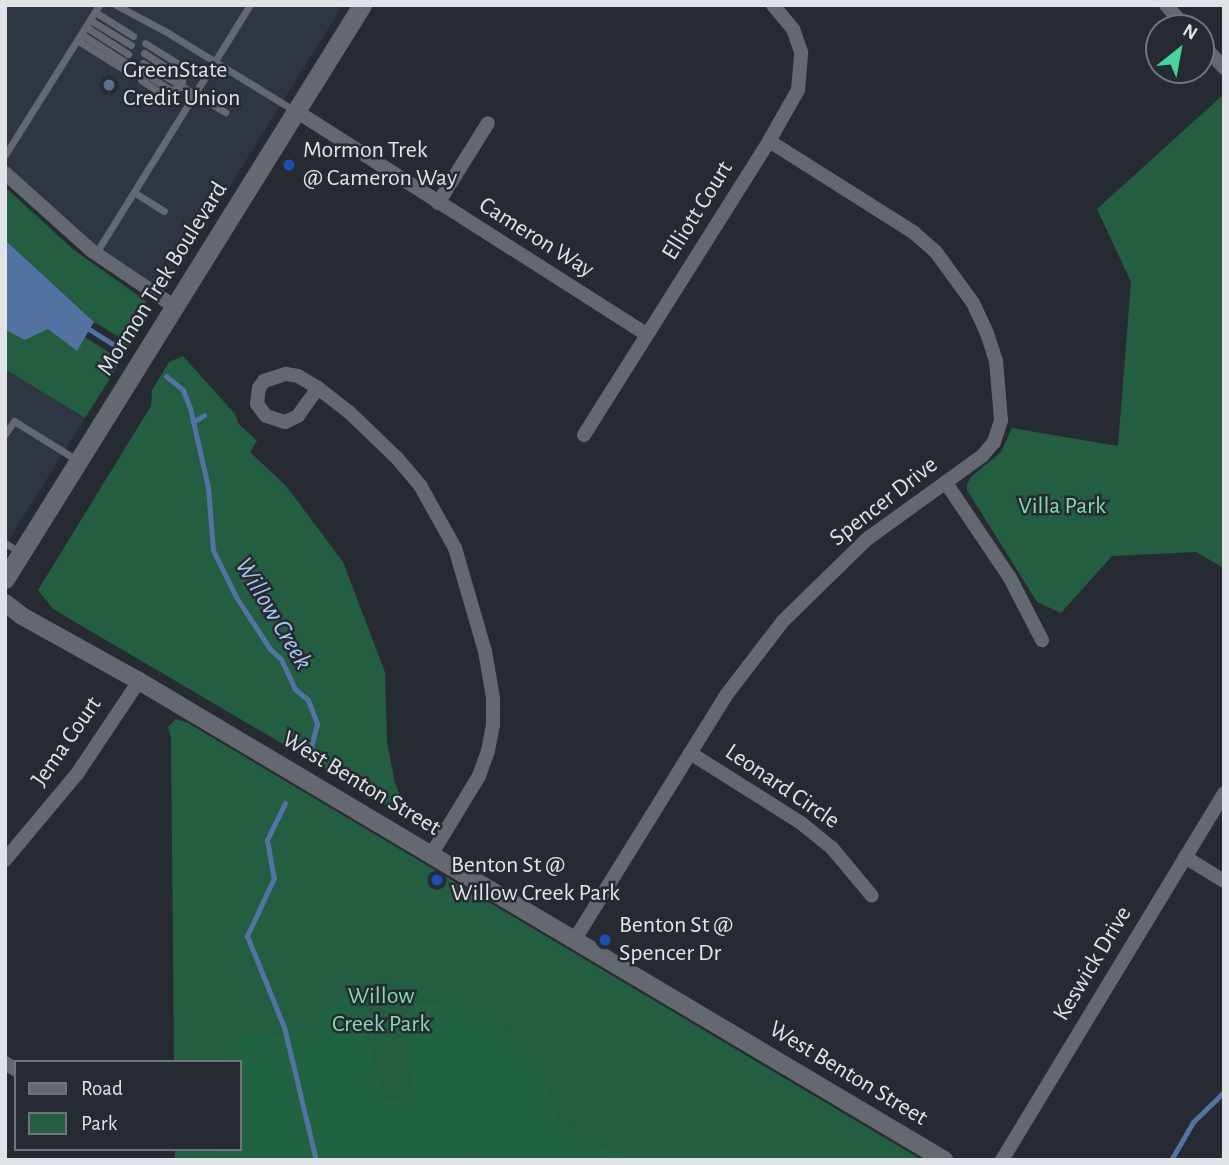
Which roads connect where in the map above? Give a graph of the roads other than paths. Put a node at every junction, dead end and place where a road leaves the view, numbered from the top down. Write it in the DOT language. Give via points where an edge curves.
graph roads {
  1 [pos="116,5"];
  2 [pos="250,5"];
  3 [pos="362,5"];
  4 [pos="773,5"];
  5 [pos="97,9"];
  6 [pos="90,20"];
  7 [pos="81,34"];
  8 [pos="134,36"];
  9 [pos="145,43"];
  10 [pos="131,45"];
  11 [pos="144,53"];
  12 [pos="215,62"];
  13 [pos="143,63"];
  14 [pos="142,76"];
  15 [pos="181,86"];
  16 [pos="197,94"];
  17 [pos="296,111"];
  18 [pos="225,112"];
  19 [pos="488,123"];
  20 [pos="769,141"];
  21 [pos="5,155"];
  22 [pos="5,173"];
  23 [pos="135,192"];
  24 [pos="438,202"];
  25 [pos="164,211"];
  26 [pos="95,254"];
  27 [pos="175,307"];
  28 [pos="647,335"];
  29 [pos="318,388"];
  30 [pos="5,434"];
  31 [pos="583,435"];
  32 [pos="78,461"];
  33 [pos="946,483"];
  34 [pos="13,548"];
  35 [pos="5,579"];
  36 [pos="5,603"];
  37 [pos="1042,640"];
  38 [pos="139,681"];
  39 [pos="690,752"];
  40 [pos="1224,793"];
  41 [pos="431,855"];
  42 [pos="1185,857"];
  43 [pos="5,860"];
  44 [pos="1224,881"];
  45 [pos="872,896"];
  46 [pos="575,939"];
  47 [pos="944,1160"];
  48 [pos="1002,1160"];
  1 -- 12 [label="lane"];
  2 -- 12 [label="lane"];
  3 -- 17 [label="main road, Mormon Trek Boulevard"];
  4 -- 20 [label="street, Elliott Court" via="793,29 801,52 801,75"];
  5 -- 6 [label="lane"];
  5 -- 8 [label="lane"];
  6 -- 7 [label="lane"];
  6 -- 10 [label="lane"];
  7 -- 7 [label="lane" via="126,62"];
  7 -- 21 [label="lane"];
  9 -- 15 [label="lane" via="185,68"];
  11 -- 15 [label="lane" via="180,76"];
  12 -- 16 [label="lane"];
  12 -- 17 [label="lane"];
  13 -- 15 [label="lane"];
  14 -- 15 [label="lane" via="167,97"];
  15 -- 16 [label="lane"];
  16 -- 18 [label="lane"];
  16 -- 23 [label="lane"];
  17 -- 24 [label="street, Cameron Way"];
  17 -- 27 [label="main road, Mormon Trek Boulevard"];
  19 -- 24 [label="street"];
  20 -- 28 [label="street, Elliott Court"];
  20 -- 33 [label="street, Spencer Drive" via="913,232 936,252 973,303 996,361 1002,420 994,442 982,456"];
  22 -- 26 [label="street"];
  23 -- 25 [label="lane"];
  23 -- 26 [label="lane"];
  24 -- 28 [label="street, Cameron Way"];
  26 -- 27 [label="street"];
  27 -- 32 [label="main road, Mormon Trek Boulevard"];
  28 -- 31 [label="street, Elliott Court"];
  29 -- 41 [label="street" via="397,458 439,514 461,566 485,651 493,698 488,751 479,776"];
  30 -- 32 [label="lane" via="13,421"];
  32 -- 34 [label="main road, Mormon Trek Boulevard"];
  33 -- 37 [label="street" via="1010,578"];
  33 -- 39 [label="street, Spencer Drive" via="867,539 808,593 749,663"];
  34 -- 35 [label="main road, Mormon Trek Boulevard"];
  36 -- 38 [label="street, West Benton Street"];
  38 -- 41 [label="street, West Benton Street"];
  38 -- 43 [label="street, Jema Court" via="77,774"];
  39 -- 45 [label="street, Leonard Circle" via="801,823 832,848"];
  39 -- 46 [label="street, Spencer Drive"];
  40 -- 42 [label="street, Keswick Drive"];
  41 -- 46 [label="street, West Benton Street"];
  42 -- 44 [label="street"];
  42 -- 48 [label="street, Keswick Drive"];
  46 -- 47 [label="street, West Benton Street"];
}
